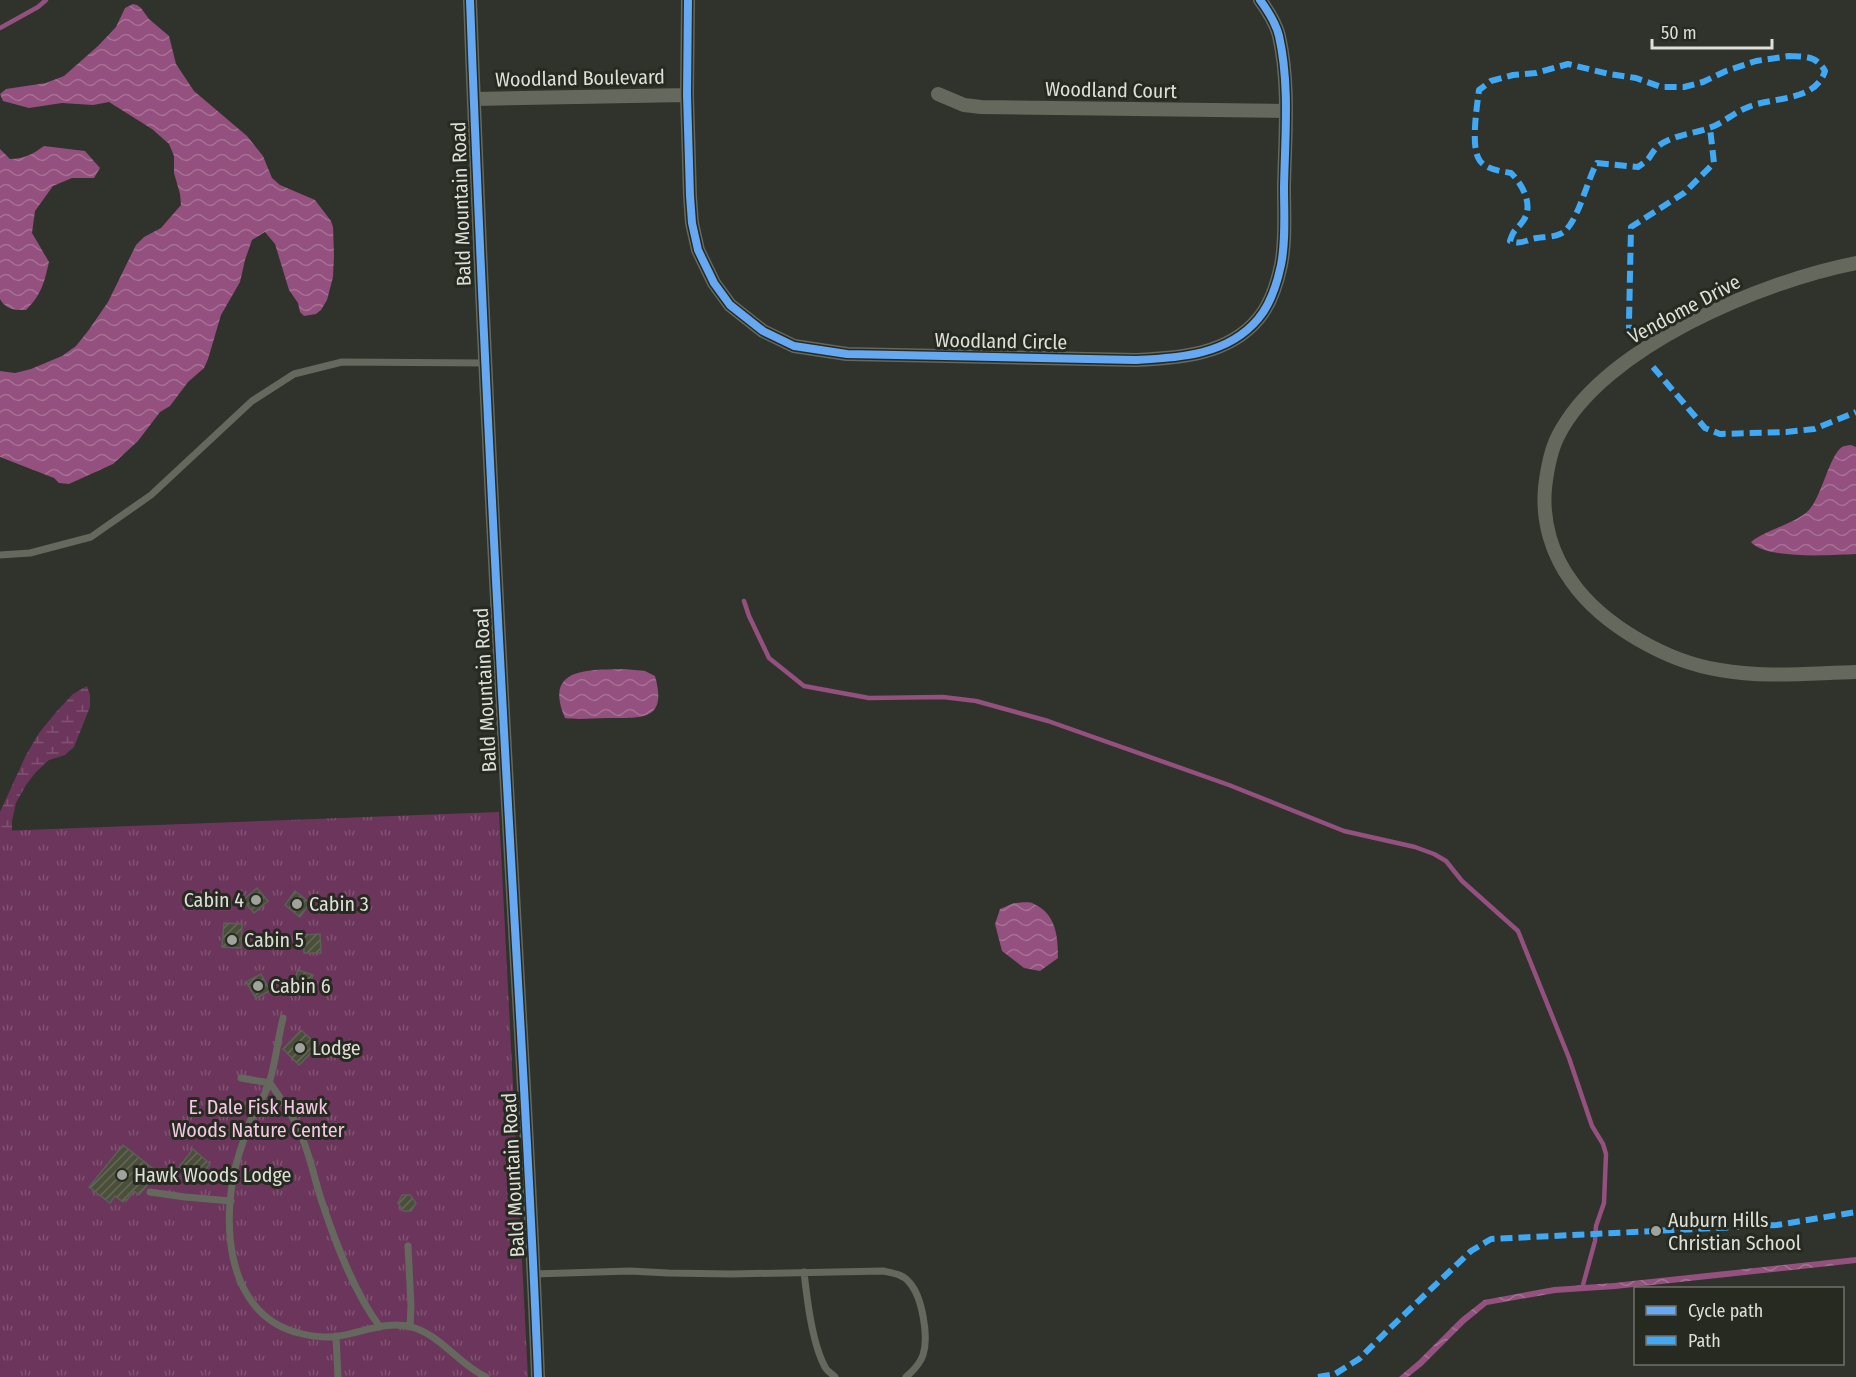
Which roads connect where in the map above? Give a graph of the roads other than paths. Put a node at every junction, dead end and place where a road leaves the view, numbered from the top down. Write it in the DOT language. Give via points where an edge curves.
graph roads {
  1 [pos="470,0"];
  2 [pos="688,0"];
  3 [pos="1260,0"];
  4 [pos="938,94"];
  5 [pos="687,95"];
  6 [pos="474,99"];
  7 [pos="1286,111"];
  8 [pos="1856,263"];
  9 [pos="485,363"];
  10 [pos="0,555"];
  11 [pos="1856,672"];
  12 [pos="283,1018"];
  13 [pos="241,1078"];
  14 [pos="270,1083"];
  15 [pos="150,1192"];
  16 [pos="231,1201"];
  17 [pos="408,1246"];
  18 [pos="804,1272"];
  19 [pos="534,1274"];
  20 [pos="380,1327"];
  21 [pos="410,1327"];
  22 [pos="336,1336"];
  23 [pos="473,1374"];
  24 [pos="338,1377"];
  25 [pos="486,1377"];
  26 [pos="538,1377"];
  27 [pos="836,1377"];
  28 [pos="906,1377"];
  1 -- 6 [label="street, Bald Mountain Road"];
  2 -- 5 [label="street, Woodland Circle"];
  3 -- 7 [label="street, Woodland Circle" via="1279,34"];
  4 -- 7 [label="street, Woodland Court" via="964,105 981,107"];
  5 -- 6 [label="street, Woodland Boulevard"];
  5 -- 7 [label="street, Woodland Circle" via="692,223 698,250 714,283 730,305 763,331 794,346 847,354 1136,360 1178,358 1239,337 1259,318 1274,291 1281,263"];
  6 -- 9 [label="street, Bald Mountain Road"];
  8 -- 11 [label="street, Vendome Drive" via="1801,276 1731,302 1666,336 1602,381 1558,436 1550,457 1544,498 1552,546 1564,571 1598,610 1645,643 1721,671"];
  9 -- 10 [label="lane" via="342,362 294,374 252,401 151,495 91,537 30,553"];
  9 -- 19 [label="street, Bald Mountain Road"];
  12 -- 14 [label="lane"];
  13 -- 14 [label="lane"];
  14 -- 16 [label="lane" via="239,1154"];
  14 -- 20 [label="lane" via="298,1128 344,1258"];
  15 -- 16 [label="lane"];
  16 -- 22 [label="lane" via="230,1242 238,1274 251,1300 266,1318 285,1329 299,1334"];
  17 -- 21 [label="lane"];
  18 -- 19 [label="lane"];
  18 -- 27 [label="lane" via="807,1304 819,1348 826,1369"];
  18 -- 28 [label="lane" via="883,1271 909,1282 922,1308 924,1335 923,1355"];
  19 -- 26 [label="street, Bald Mountain Road"];
  20 -- 21 [label="lane"];
  20 -- 22 [label="lane"];
  21 -- 23 [label="lane" via="443,1344"];
  22 -- 24 [label="lane"];
  23 -- 25 [label="lane"];
}
